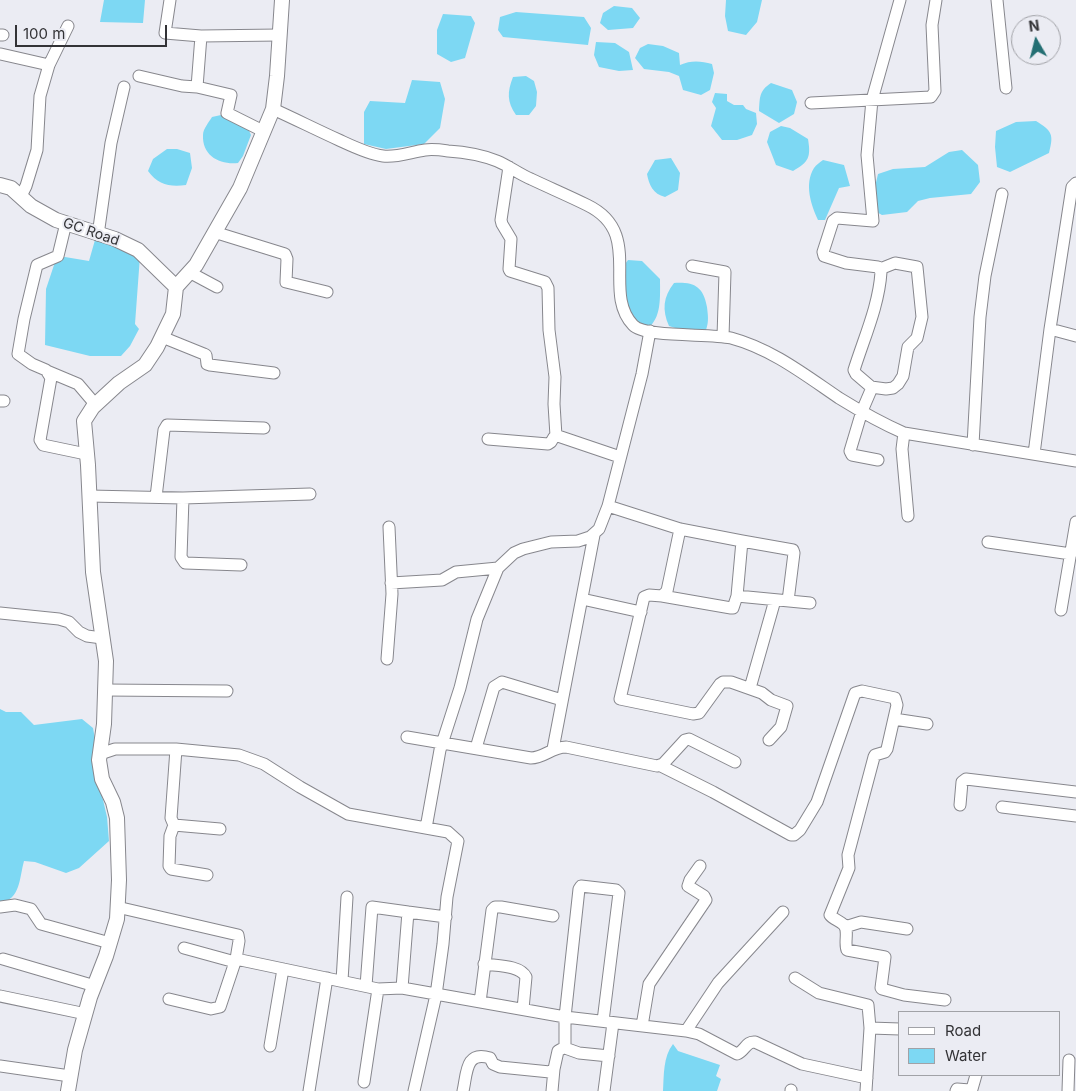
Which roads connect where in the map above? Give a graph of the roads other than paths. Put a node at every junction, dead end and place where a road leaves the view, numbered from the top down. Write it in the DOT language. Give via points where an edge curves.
graph roads {
  1 [pos="170,0"];
  2 [pos="282,0"];
  3 [pos="900,0"];
  4 [pos="936,0"];
  5 [pos="997,0"];
  6 [pos="68,26"];
  7 [pos="279,34"];
  8 [pos="201,36"];
  9 [pos="2,54"];
  10 [pos="49,65"];
  11 [pos="139,76"];
  12 [pos="197,86"];
  13 [pos="124,87"];
  14 [pos="1006,88"];
  15 [pos="872,100"];
  16 [pos="811,103"];
  17 [pos="272,109"];
  18 [pos="263,131"];
  19 [pos="509,167"];
  20 [pos="1076,183"];
  21 [pos="0,185"];
  22 [pos="1002,194"];
  23 [pos="21,196"];
  24 [pos="66,223"];
  25 [pos="214,232"];
  26 [pos="98,235"];
  27 [pos="692,266"];
  28 [pos="880,269"];
  29 [pos="189,272"];
  30 [pos="217,287"];
  31 [pos="176,288"];
  32 [pos="327,292"];
  33 [pos="1050,329"];
  34 [pos="650,331"];
  35 [pos="723,336"];
  36 [pos="1076,336"];
  37 [pos="162,337"];
  38 [pos="47,371"];
  39 [pos="274,373"];
  40 [pos="871,387"];
  41 [pos="95,404"];
  42 [pos="862,411"];
  43 [pos="264,428"];
  44 [pos="904,433"];
  45 [pos="556,436"];
  46 [pos="488,439"];
  47 [pos="973,445"];
  48 [pos="86,454"];
  49 [pos="1034,454"];
  50 [pos="620,457"];
  51 [pos="878,460"];
  52 [pos="1076,461"];
  53 [pos="310,494"];
  54 [pos="89,496"];
  55 [pos="156,497"];
  56 [pos="183,498"];
  57 [pos="608,506"];
  58 [pos="908,516"];
  59 [pos="1076,522"];
  60 [pos="389,527"];
  61 [pos="680,529"];
  62 [pos="594,535"];
  63 [pos="742,541"];
  64 [pos="988,542"];
  65 [pos="1073,559"];
  66 [pos="241,565"];
  67 [pos="498,568"];
  68 [pos="391,583"];
  69 [pos="662,596"];
  70 [pos="737,596"];
  71 [pos="582,599"];
  72 [pos="775,600"];
  73 [pos="788,601"];
  74 [pos="810,603"];
  75 [pos="1061,610"];
  76 [pos="640,612"];
  77 [pos="0,613"];
  78 [pos="102,638"];
  79 [pos="388,659"];
  80 [pos="750,688"];
  81 [pos="105,690"];
  82 [pos="227,691"];
  83 [pos="562,700"];
  84 [pos="894,719"];
  85 [pos="927,724"];
  86 [pos="407,737"];
  87 [pos="769,740"];
  88 [pos="442,742"];
  89 [pos="476,748"];
  90 [pos="176,749"];
  91 [pos="553,749"];
  92 [pos="100,754"];
  93 [pos="735,762"];
  94 [pos="660,766"];
  95 [pos="1076,792"];
  96 [pos="960,805"];
  97 [pos="1002,807"];
  98 [pos="1076,816"];
  99 [pos="174,825"];
  100 [pos="426,828"];
  101 [pos="220,829"];
  102 [pos="700,866"];
  103 [pos="208,875"];
  104 [pos="347,897"];
  105 [pos="0,907"];
  106 [pos="117,907"];
  107 [pos="408,912"];
  108 [pos="784,912"];
  109 [pos="553,916"];
  110 [pos="446,917"];
  111 [pos="845,927"];
  112 [pos="908,929"];
  113 [pos="110,943"];
  114 [pos="184,948"];
  115 [pos="3,959"];
  116 [pos="235,960"];
  117 [pos="484,964"];
  118 [pos="283,969"];
  119 [pos="327,978"];
  120 [pos="795,978"];
  121 [pos="342,981"];
  122 [pos="95,986"];
  123 [pos="366,986"];
  124 [pos="402,988"];
  125 [pos="378,989"];
  126 [pos="436,995"];
  127 [pos="0,996"];
  128 [pos="169,999"];
  129 [pos="945,1000"];
  130 [pos="480,1002"];
  131 [pos="523,1009"];
  132 [pos="86,1014"];
  133 [pos="565,1017"];
  134 [pos="608,1022"];
  135 [pos="642,1026"];
  136 [pos="870,1028"];
  137 [pos="898,1029"];
  138 [pos="686,1031"];
  139 [pos="270,1046"];
  140 [pos="565,1048"];
  141 [pos="609,1056"];
  142 [pos="1068,1060"];
  143 [pos="0,1066"];
  144 [pos="554,1069"];
  145 [pos="70,1076"];
  146 [pos="976,1076"];
  147 [pos="867,1078"];
  148 [pos="364,1082"];
  149 [pos="68,1091"];
  150 [pos="309,1091"];
  151 [pos="414,1091"];
  152 [pos="463,1091"];
  153 [pos="552,1091"];
  154 [pos="604,1091"];
  155 [pos="866,1091"];
  156 [pos="956,1091"];
  157 [pos="1068,1091"];
  1 -- 8 [label="street" via="166,33"];
  2 -- 7 [label="street"];
  3 -- 15 [label="street"];
  4 -- 15 [label="street" via="932,25 934,95 932,98"];
  5 -- 14 [label="street"];
  6 -- 10 [label="street"];
  7 -- 8 [label="street"];
  7 -- 17 [label="street"];
  8 -- 12 [label="street"];
  9 -- 10 [label="street"];
  10 -- 23 [label="street" via="40,96 37,150"];
  11 -- 12 [label="street" via="182,86"];
  12 -- 18 [label="street" via="230,95 227,113"];
  13 -- 26 [label="street" via="111,143"];
  15 -- 16 [label="street"];
  15 -- 28 [label="street" via="867,155 873,221 837,218 833,221 823,252 824,256"];
  17 -- 18 [label="street"];
  17 -- 19 [label="street" via="356,148 383,156 446,150 482,156"];
  18 -- 25 [label="street" via="240,188"];
  19 -- 34 [label="street" via="589,206 608,220 619,247 624,309 633,325"];
  19 -- 45 [label="street" via="501,220 512,240 509,269 545,282 548,288"];
  20 -- 33 [label="street" via="1072,187"];
  21 -- 23 [label="street, GC Road"];
  22 -- 47 [label="street" via="984,284"];
  23 -- 24 [label="street, GC Road" via="31,206"];
  24 -- 26 [label="street, GC Road"];
  24 -- 38 [label="street" via="58,256 37,265 18,354"];
  25 -- 29 [label="street"];
  25 -- 32 [label="street" via="284,254 287,259 286,282"];
  26 -- 31 [label="street, GC Road" via="138,250"];
  27 -- 35 [label="street" via="725,272"];
  28 -- 40 [label="street" via="881,282 854,370"];
  28 -- 40 [label="street" via="895,263 917,266 922,317 917,338 908,347 903,376 898,384 890,389"];
  29 -- 30 [label="street"];
  29 -- 31 [label="street"];
  31 -- 37 [label="street" via="173,314"];
  33 -- 36 [label="street"];
  33 -- 49 [label="street"];
  34 -- 35 [label="street"];
  34 -- 50 [label="street"];
  35 -- 42 [label="street" via="765,352"];
  37 -- 39 [label="street" via="204,354 210,365"];
  37 -- 41 [label="street" via="145,365"];
  38 -- 41 [label="street" via="78,384"];
  38 -- 48 [label="street" via="51,378 41,443"];
  40 -- 42 [label="street"];
  41 -- 48 [label="street" via="84,421"];
  42 -- 44 [label="street"];
  42 -- 51 [label="street" via="851,454"];
  43 -- 55 [label="street" via="167,426"];
  44 -- 47 [label="street"];
  44 -- 58 [label="street" via="902,449"];
  45 -- 46 [label="street" via="548,444"];
  45 -- 50 [label="street"];
  47 -- 49 [label="street"];
  48 -- 54 [label="street"];
  49 -- 52 [label="street"];
  50 -- 57 [label="street"];
  53 -- 56 [label="street"];
  54 -- 55 [label="street"];
  54 -- 78 [label="street" via="93,572"];
  55 -- 56 [label="street"];
  56 -- 66 [label="street" via="182,557 185,562"];
  57 -- 61 [label="street"];
  57 -- 62 [label="street"];
  59 -- 65 [label="street"];
  60 -- 68 [label="street"];
  61 -- 63 [label="street"];
  61 -- 69 [label="street" via="667,591"];
  62 -- 67 [label="street" via="578,541 530,546"];
  62 -- 71 [label="street"];
  63 -- 70 [label="street"];
  63 -- 73 [label="street" via="794,551"];
  64 -- 65 [label="street"];
  65 -- 75 [label="street"];
  67 -- 68 [label="street" via="456,572 442,580"];
  67 -- 88 [label="street" via="477,619 460,688"];
  68 -- 79 [label="street"];
  69 -- 70 [label="street" via="731,608"];
  69 -- 76 [label="street" via="646,596"];
  70 -- 72 [label="street"];
  71 -- 76 [label="street"];
  71 -- 83 [label="street"];
  72 -- 73 [label="street"];
  72 -- 80 [label="street"];
  73 -- 74 [label="street"];
  76 -- 80 [label="street" via="620,699 693,714 699,713 723,682"];
  77 -- 78 [label="street" via="59,619 69,622 87,636"];
  78 -- 81 [label="street" via="106,661"];
  80 -- 87 [label="street" via="787,707 782,727"];
  81 -- 82 [label="street"];
  81 -- 92 [label="street"];
  83 -- 89 [label="street" via="502,682 498,684 494,687"];
  83 -- 91 [label="street"];
  84 -- 85 [label="street"];
  84 -- 94 [label="street" via="895,698 862,691 854,693 817,802 794,835"];
  84 -- 111 [label="street" via="887,750 874,758 848,855 848,868 830,914"];
  86 -- 88 [label="street"];
  88 -- 89 [label="street"];
  88 -- 100 [label="street"];
  89 -- 91 [label="street" via="534,758"];
  90 -- 92 [label="street" via="115,749"];
  90 -- 99 [label="street" via="171,818"];
  90 -- 100 [label="street" via="239,755 264,764 348,814"];
  91 -- 94 [label="street" via="566,747"];
  92 -- 106 [label="street" via="102,779 118,818"];
  93 -- 94 [label="street" via="689,739 684,740"];
  95 -- 96 [label="street" via="966,780 962,782"];
  97 -- 98 [label="street"];
  99 -- 101 [label="street"];
  99 -- 103 [label="street" via="168,866"];
  100 -- 110 [label="street" via="448,832 458,841"];
  102 -- 135 [label="street" via="688,886 706,900 649,984"];
  104 -- 121 [label="street"];
  105 -- 113 [label="street" via="15,905 31,909 41,924"];
  106 -- 113 [label="street"];
  106 -- 116 [label="street" via="238,935"];
  107 -- 110 [label="street"];
  107 -- 123 [label="street" via="372,907"];
  107 -- 124 [label="street"];
  108 -- 138 [label="street" via="718,983"];
  109 -- 117 [label="street" via="495,907"];
  110 -- 126 [label="street"];
  111 -- 112 [label="street" via="860,922"];
  111 -- 129 [label="street" via="847,950 885,957 882,989"];
  113 -- 122 [label="street"];
  114 -- 116 [label="street"];
  115 -- 122 [label="street"];
  116 -- 118 [label="street"];
  116 -- 128 [label="street" via="220,1007 211,1009"];
  117 -- 130 [label="street"];
  117 -- 131 [label="street" via="524,973"];
  118 -- 119 [label="street"];
  118 -- 139 [label="street"];
  119 -- 121 [label="street"];
  119 -- 150 [label="street"];
  120 -- 136 [label="street" via="818,993 868,1005"];
  121 -- 123 [label="street"];
  122 -- 132 [label="street"];
  123 -- 125 [label="street"];
  124 -- 125 [label="street"];
  124 -- 126 [label="street"];
  125 -- 148 [label="street"];
  126 -- 130 [label="street"];
  126 -- 151 [label="street"];
  127 -- 132 [label="street"];
  130 -- 131 [label="street"];
  131 -- 133 [label="street"];
  132 -- 145 [label="street"];
  133 -- 134 [label="street"];
  133 -- 134 [label="street" via="579,889 584,885 619,893"];
  133 -- 140 [label="street"];
  134 -- 135 [label="street"];
  134 -- 141 [label="street"];
  135 -- 138 [label="street"];
  136 -- 137 [label="street"];
  136 -- 147 [label="street"];
  138 -- 147 [label="street" via="699,1034 737,1054 755,1042 802,1064"];
  140 -- 141 [label="street"];
  140 -- 144 [label="street" via="558,1050"];
  141 -- 154 [label="street"];
  142 -- 157 [label="street"];
  143 -- 145 [label="street"];
  144 -- 152 [label="street" via="550,1072 500,1067 490,1058 476,1056 470,1062"];
  144 -- 153 [label="street"];
  145 -- 149 [label="street"];
  146 -- 156 [label="street" via="972,1089"];
  147 -- 155 [label="street"];
}
